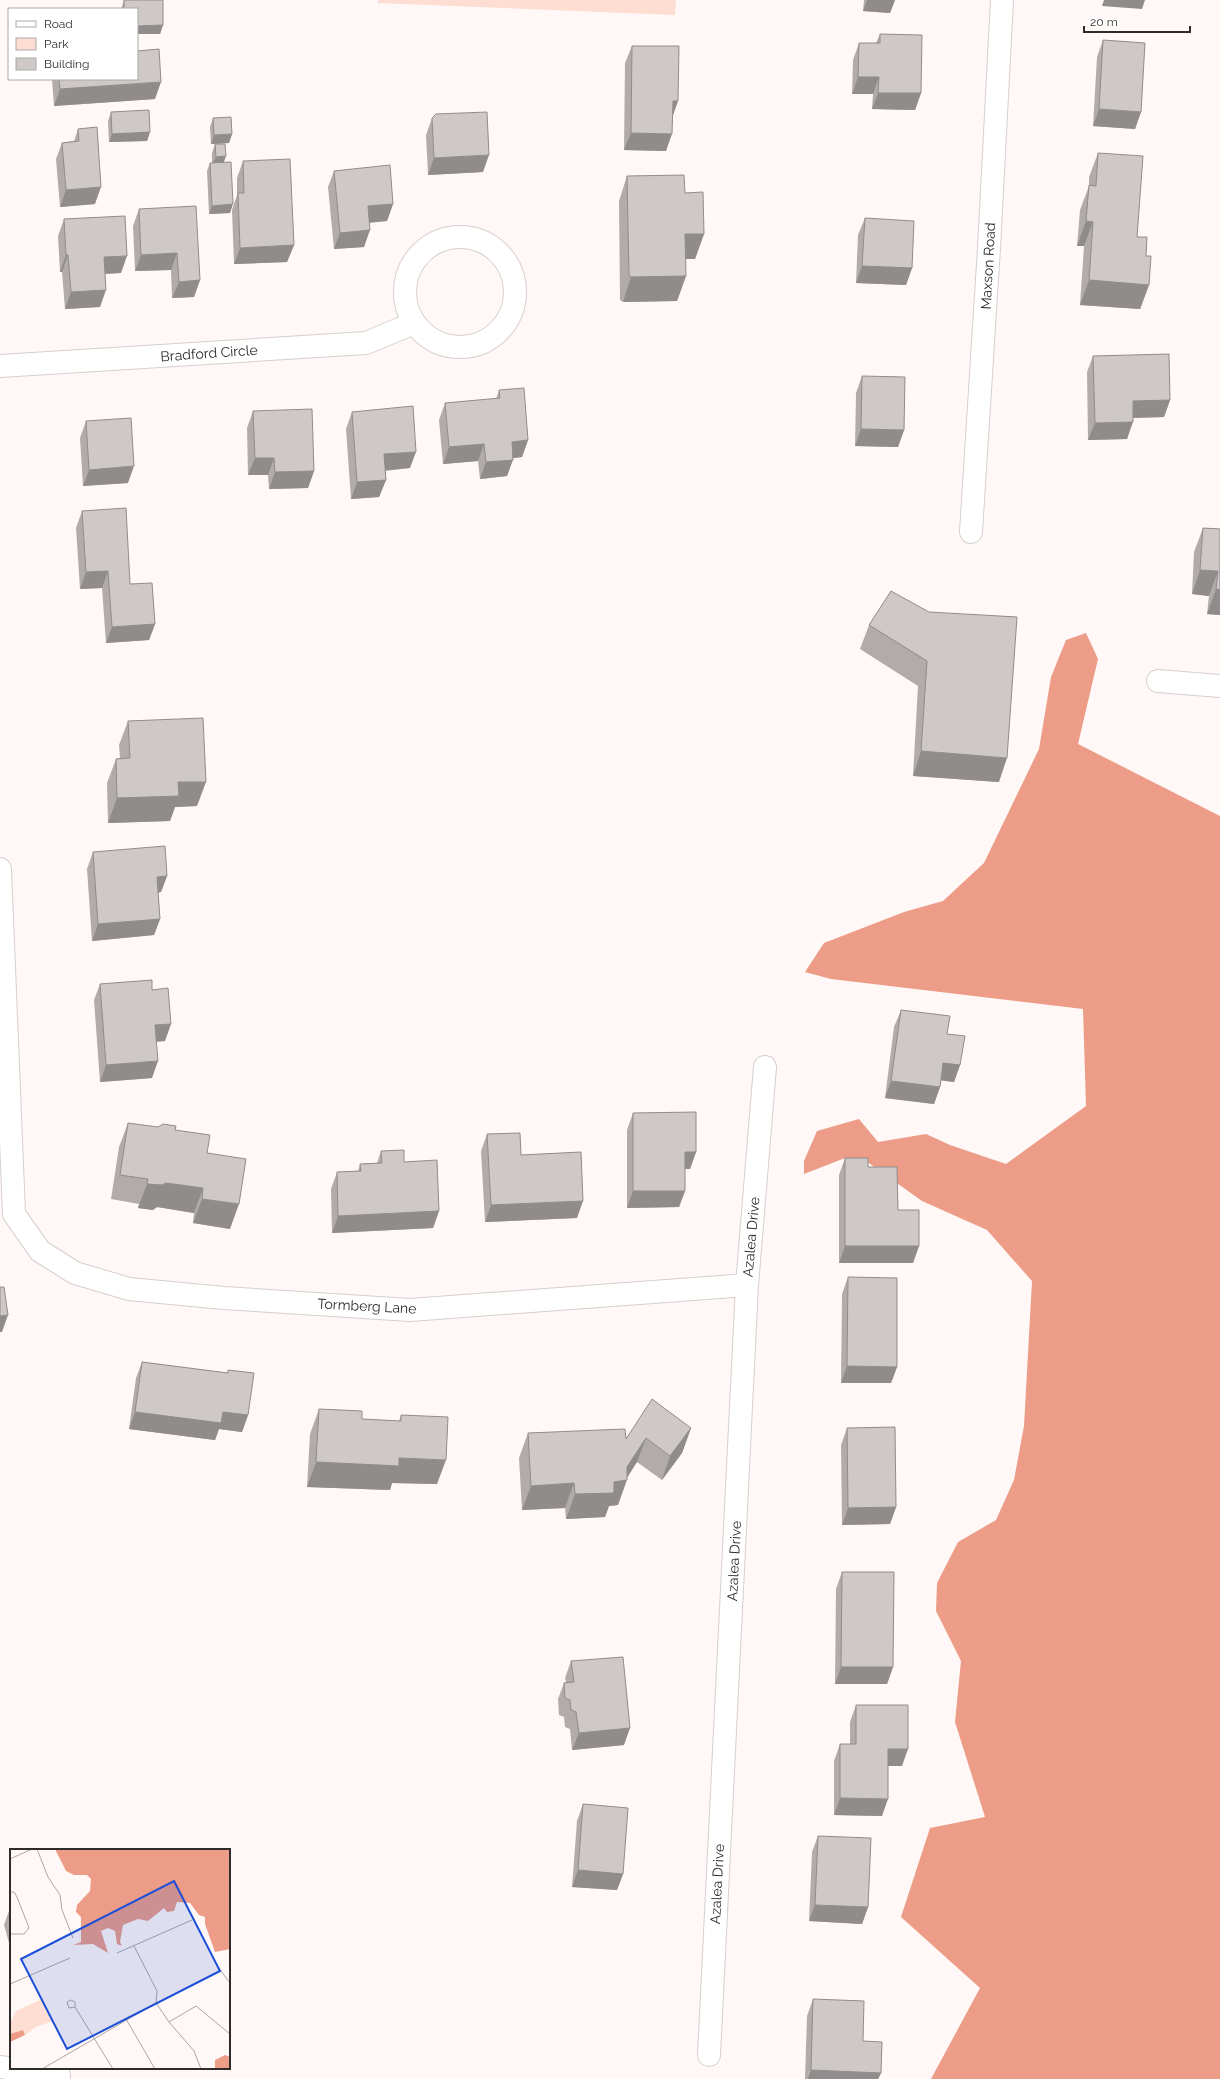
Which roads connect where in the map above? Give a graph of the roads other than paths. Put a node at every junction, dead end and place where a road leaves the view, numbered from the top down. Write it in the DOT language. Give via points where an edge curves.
graph roads {
  1 [pos="1002,0"];
  2 [pos="414,323"];
  3 [pos="0,366"];
  4 [pos="971,532"];
  5 [pos="1158,680"];
  6 [pos="1220,686"];
  7 [pos="0,869"];
  8 [pos="765,1066"];
  9 [pos="7,1214"];
  10 [pos="747,1286"];
  11 [pos="708,2055"];
  12 [pos="0,2067"];
  13 [pos="10,2068"];
  14 [pos="15,2069"];
  15 [pos="59,2075"];
  1 -- 4 [label="street, Maxson Road"];
  2 -- 2 [label="street" via="426,336 443,345 462,348 481,344 491,338 509,320 515,302 515,283 509,265 498,251 483,241 466,237 448,238 432,244 418,256 409,271 405,289 406,306"];
  2 -- 3 [label="street, Bradford Circle" via="366,343"];
  5 -- 6 [label="street"];
  7 -- 9 [label="street"];
  8 -- 10 [label="street, Azalea Drive"];
  9 -- 10 [label="street, Tormberg Lane" via="40,1251 75,1273 137,1289 224,1298 410,1310"];
  10 -- 11 [label="street, Azalea Drive"];
  12 -- 13 [label="street"];
  14 -- 15 [label="street"];
}
